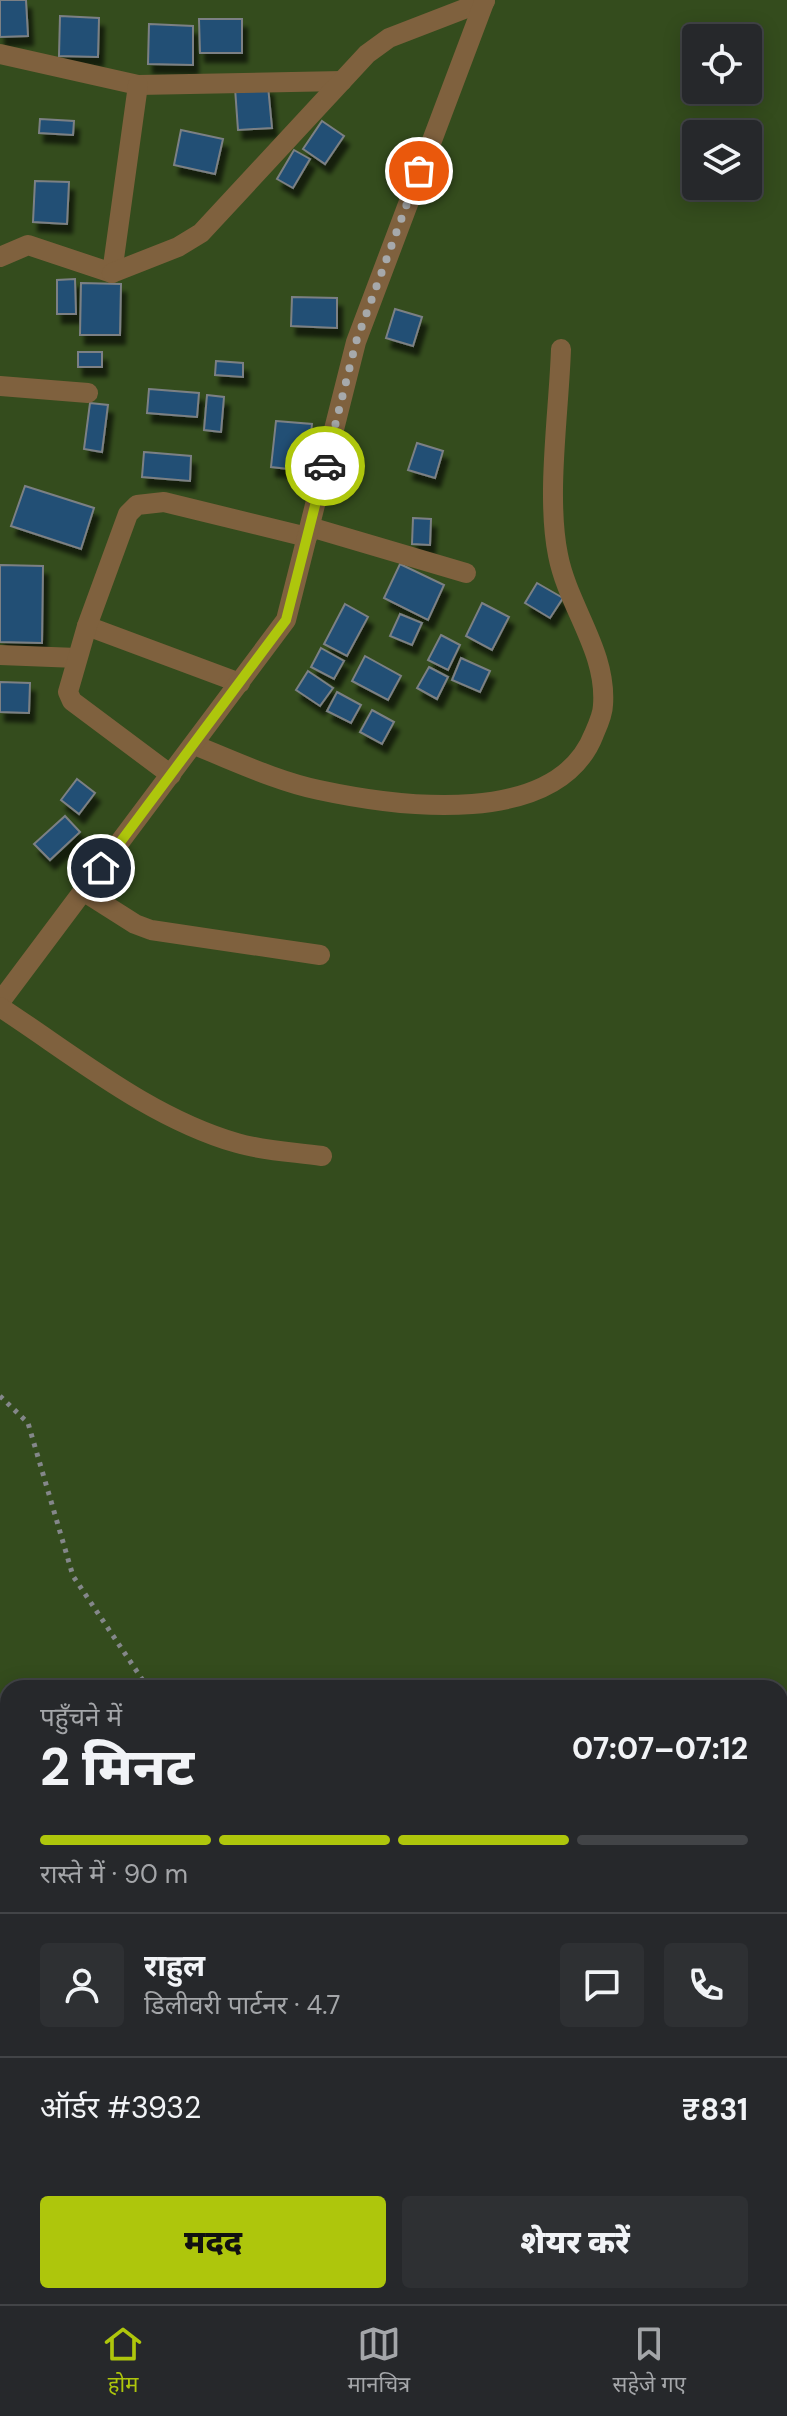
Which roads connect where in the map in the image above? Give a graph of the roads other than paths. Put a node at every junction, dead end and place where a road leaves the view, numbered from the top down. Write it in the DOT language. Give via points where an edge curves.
graph roads {
  1 [pos="485,0"];
  2 [pos="0,54"];
  3 [pos="342,81"];
  4 [pos="138,85"];
  5 [pos="0,257"];
  6 [pos="112,273"];
  7 [pos="561,349"];
  8 [pos="0,386"];
  9 [pos="88,393"];
  10 [pos="308,532"];
  11 [pos="466,573"];
  12 [pos="87,626"];
  13 [pos="0,655"];
  14 [pos="77,658"];
  15 [pos="240,683"];
  16 [pos="194,745"];
  17 [pos="171,775"];
  18 [pos="83,891"];
  19 [pos="320,955"];
  20 [pos="0,1004"];
  21 [pos="322,1156"];
  1 -- 3 [label="street" via="389,38"];
  1 -- 10 [label="street" via="356,342"];
  2 -- 4 [label="street"];
  3 -- 4 [label="street"];
  3 -- 6 [label="street" via="201,233"];
  4 -- 6 [label="street"];
  5 -- 6 [label="street" via="28,245"];
  7 -- 16 [label="street" via="555,539 562,574 597,658 603,693 597,727 575,766 521,796 451,805 319,790"];
  8 -- 9 [label="street"];
  10 -- 11 [label="street"];
  10 -- 12 [label="street" via="164,502 137,505 128,514"];
  10 -- 15 [label="street" via="286,620"];
  12 -- 14 [label="street"];
  12 -- 15 [label="street"];
  13 -- 14 [label="street"];
  14 -- 17 [label="street" via="68,685 72,701"];
  15 -- 16 [label="street"];
  16 -- 17 [label="street"];
  17 -- 18 [label="street"];
  18 -- 19 [label="street" via="135,924 162,933"];
  18 -- 20 [label="street"];
  20 -- 21 [label="street" via="184,1124 239,1144"];
}
